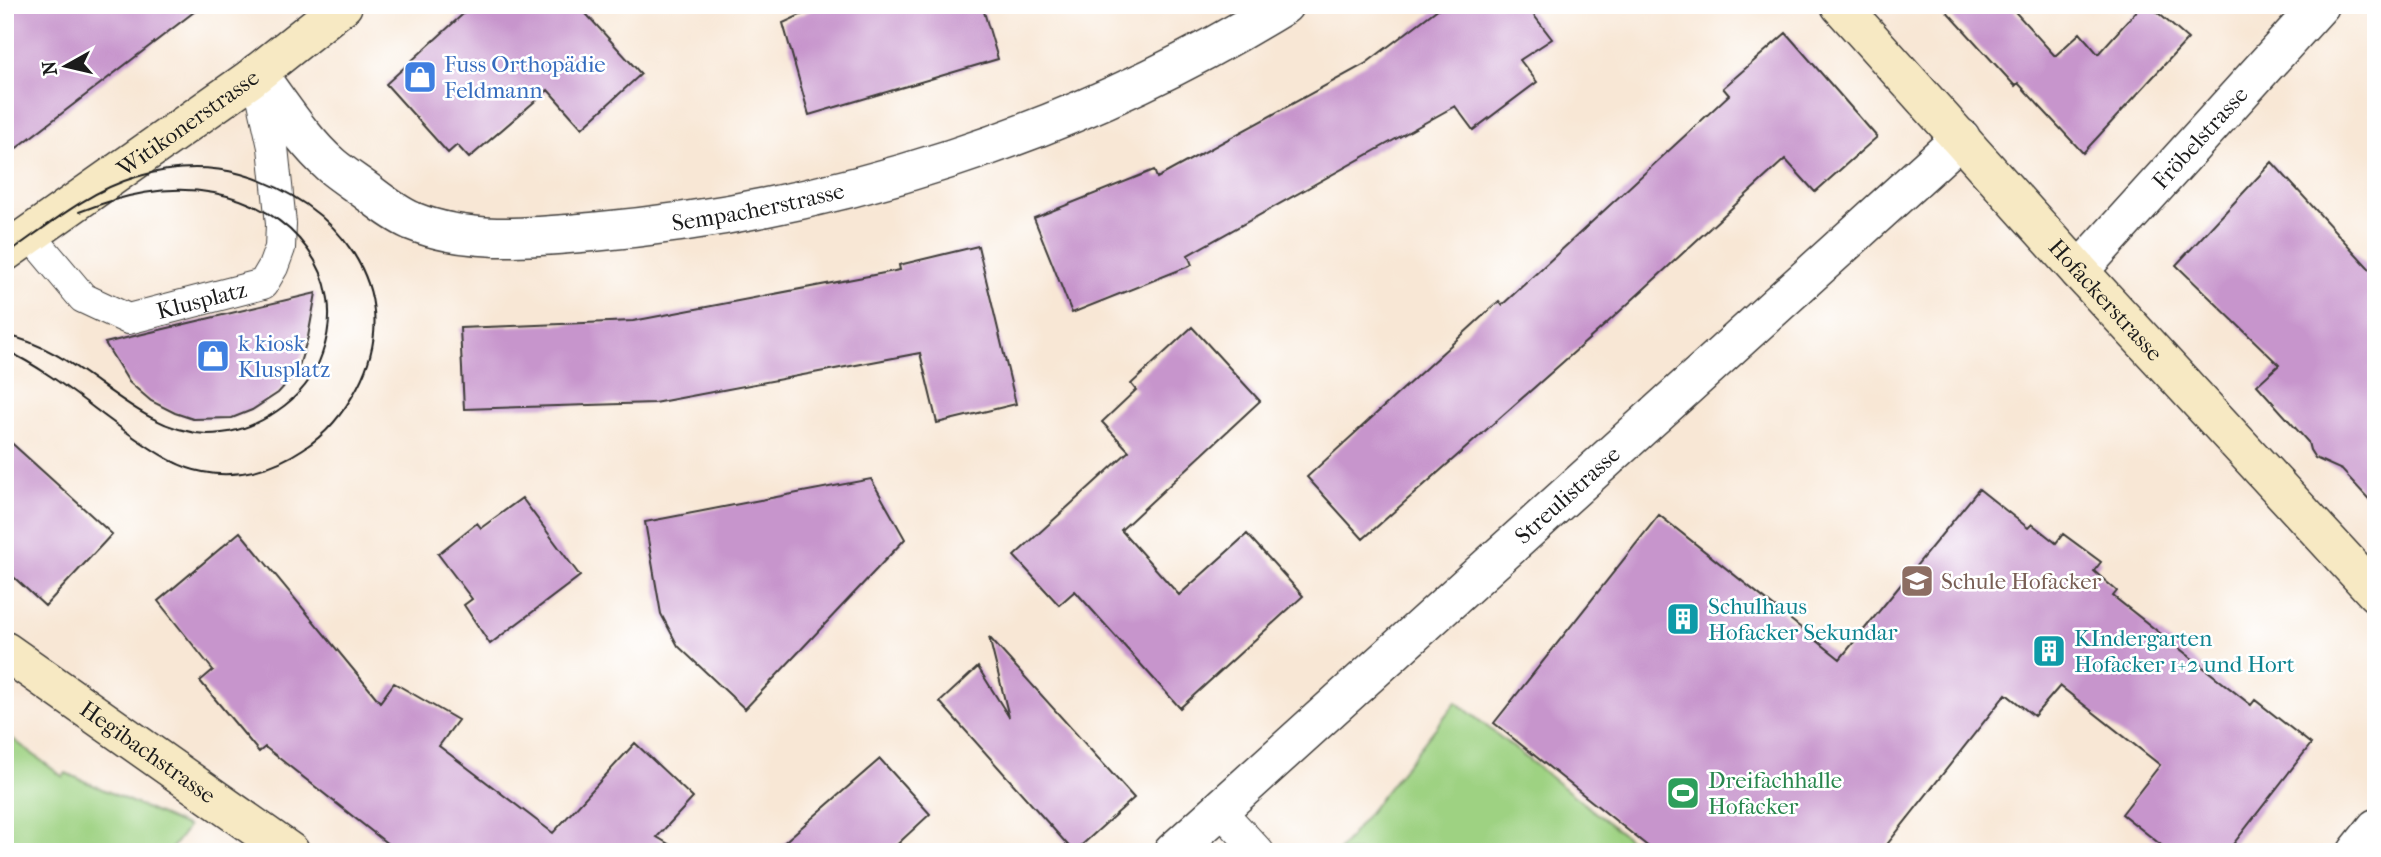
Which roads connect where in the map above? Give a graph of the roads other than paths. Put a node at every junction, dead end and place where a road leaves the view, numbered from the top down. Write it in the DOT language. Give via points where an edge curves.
graph roads {
  1 [pos="1284,5"];
  2 [pos="1840,5"];
  3 [pos="2320,5"];
  4 [pos="342,6"];
  5 [pos="257,74"];
  6 [pos="1961,138"];
  7 [pos="18,243"];
  8 [pos="2079,271"];
  9 [pos="2376,593"];
  10 [pos="5,651"];
  11 [pos="1219,809"];
  12 [pos="2376,828"];
  13 [pos="290,852"];
  14 [pos="1173,852"];
  15 [pos="1259,852"];
  16 [pos="2357,852"];
  1 -- 5 [label="street, Sempacherstrasse" via="1173,66 1050,122 947,160 872,182 720,215 557,234 495,236 444,231 401,215 330,164"];
  2 -- 6 [label="main road, Hofackerstrasse"];
  3 -- 8 [label="street, Fröbelstrasse"];
  4 -- 5 [label="main road, Witikonerstrasse"];
  5 -- 7 [label="main road, Witikonerstrasse"];
  5 -- 7 [label="lane, Klusplatz" via="281,224 280,248 263,284 128,319 83,298"];
  6 -- 8 [label="main road, Hofackerstrasse"];
  6 -- 11 [label="street, Streulistrasse"];
  8 -- 9 [label="main road, Hofackerstrasse"];
  10 -- 13 [label="main road, Hegibachstrasse"];
  11 -- 14 [label="street, Streulistrasse"];
  11 -- 15 [label="lane"];
  12 -- 16 [label="street"];
}
